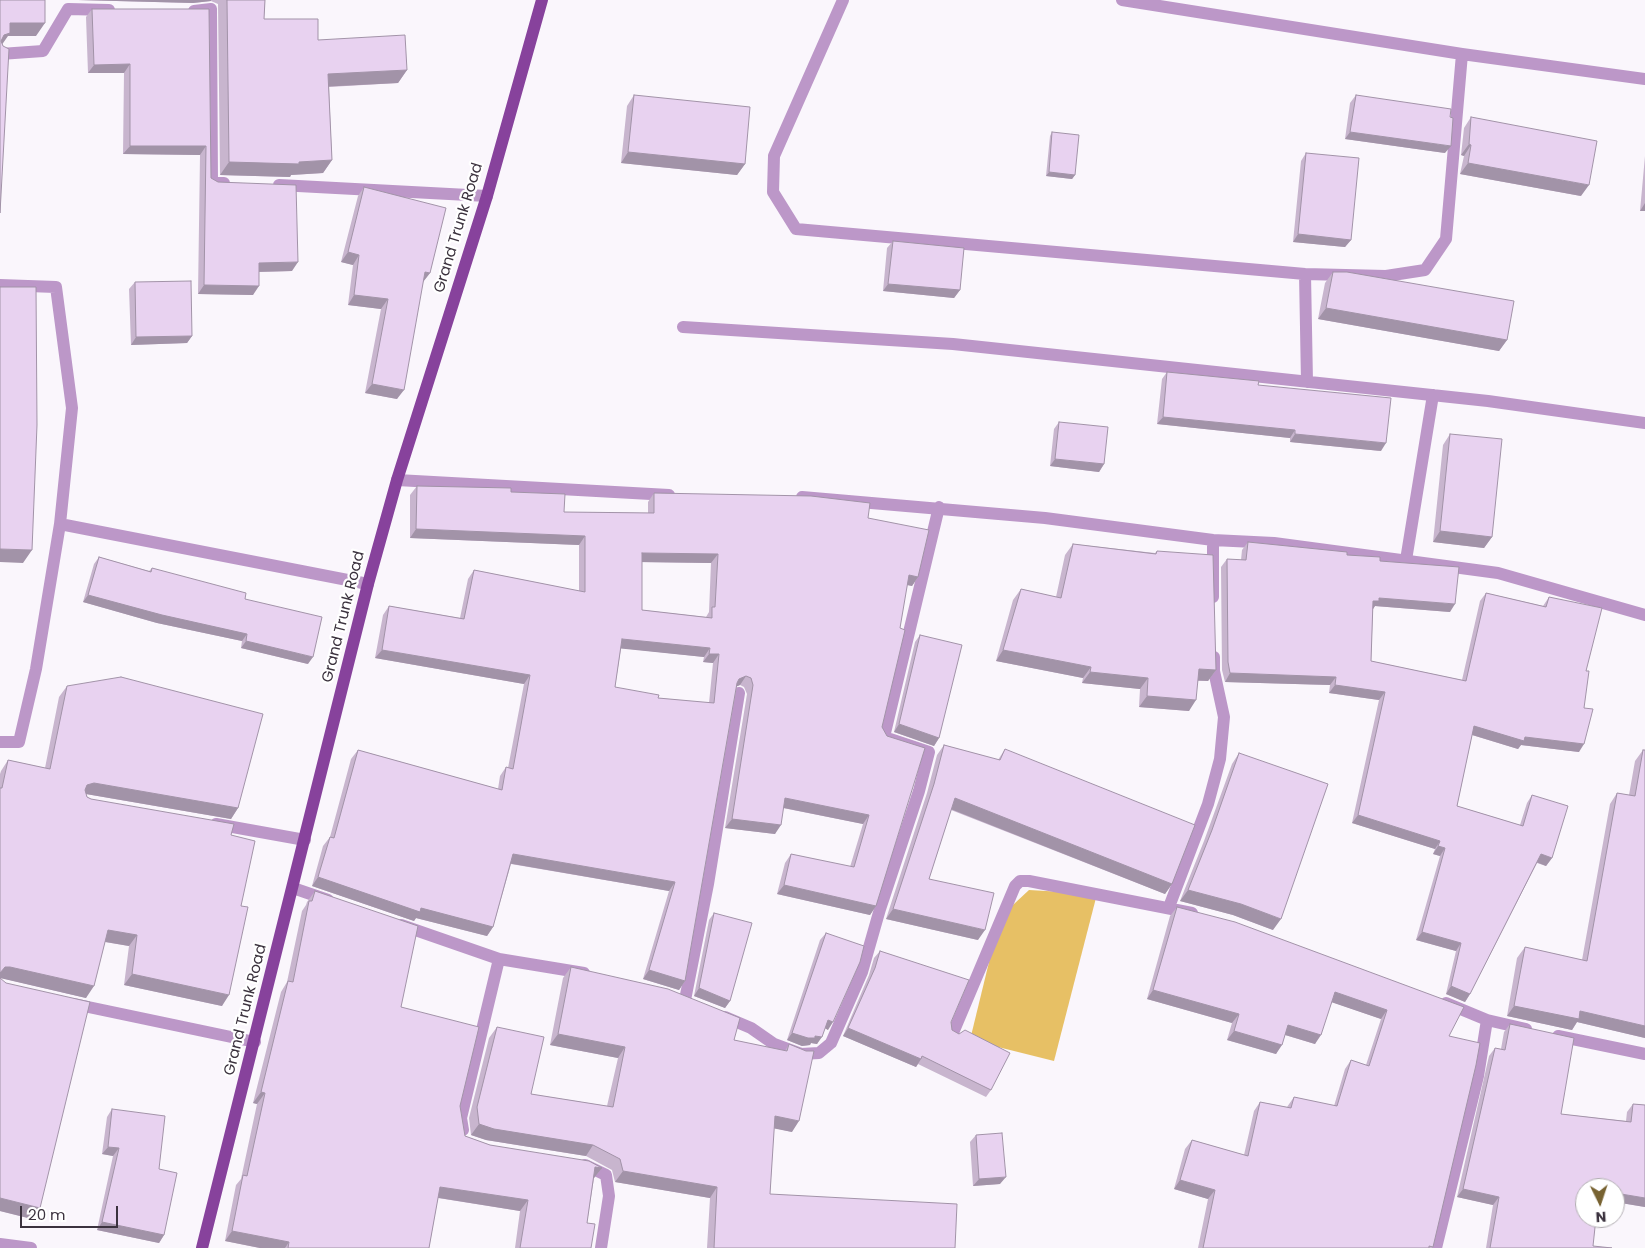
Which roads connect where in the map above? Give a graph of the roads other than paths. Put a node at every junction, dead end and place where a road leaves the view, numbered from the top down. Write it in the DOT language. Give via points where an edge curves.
graph roads {
  1 [pos="542,0"];
  2 [pos="844,0"];
  3 [pos="1122,0"];
  4 [pos="126,10"];
  5 [pos="183,11"];
  6 [pos="0,54"];
  7 [pos="1462,54"];
  8 [pos="1645,79"];
  9 [pos="232,183"];
  10 [pos="262,184"];
  11 [pos="487,196"];
  12 [pos="1305,274"];
  13 [pos="0,285"];
  14 [pos="683,326"];
  15 [pos="1307,382"];
  16 [pos="1433,395"];
  17 [pos="1645,423"];
  18 [pos="397,480"];
  19 [pos="681,496"];
  20 [pos="785,496"];
  21 [pos="939,507"];
  22 [pos="60,524"];
  23 [pos="1213,540"];
  24 [pos="1406,560"];
  25 [pos="368,584"];
  26 [pos="1213,606"];
  27 [pos="1645,615"];
  28 [pos="1214,643"];
  29 [pos="739,693"];
  30 [pos="0,742"];
  31 [pos="203,822"];
  32 [pos="305,840"];
  33 [pos="293,888"];
  34 [pos="340,904"];
  35 [pos="1169,907"];
  36 [pos="1204,916"];
  37 [pos="387,920"];
  38 [pos="499,959"];
  39 [pos="601,977"];
  40 [pos="670,994"];
  41 [pos="1431,997"];
  42 [pos="66,1002"];
  43 [pos="710,1010"];
  44 [pos="1487,1020"];
  45 [pos="953,1033"];
  46 [pos="255,1042"];
  47 [pos="1645,1054"];
  48 [pos="471,1143"];
  49 [pos="575,1163"];
  50 [pos="0,1244"];
  51 [pos="31,1248"];
  52 [pos="202,1248"];
  53 [pos="601,1248"];
  54 [pos="1436,1248"];
  1 -- 11 [label="main road, Grand Trunk Road"];
  2 -- 12 [label="street" via="774,156 773,192 796,229"];
  3 -- 7 [label="street"];
  4 -- 6 [label="street" via="68,9 43,51"];
  5 -- 9 [label="street" via="211,9 212,183"];
  7 -- 8 [label="street"];
  7 -- 12 [label="street" via="1446,239 1425,270 1386,276"];
  10 -- 11 [label="street"];
  11 -- 18 [label="main road, Grand Trunk Road"];
  12 -- 15 [label="street"];
  13 -- 22 [label="street" via="56,287 72,408"];
  14 -- 15 [label="street" via="952,344"];
  15 -- 16 [label="street"];
  16 -- 17 [label="street"];
  16 -- 24 [label="street"];
  18 -- 19 [label="street"];
  18 -- 25 [label="main road, Grand Trunk Road"];
  20 -- 21 [label="street"];
  21 -- 23 [label="street"];
  21 -- 43 [label="street" via="884,737 929,752 862,972 831,1043 818,1053 801,1054 774,1044 751,1028"];
  22 -- 25 [label="street"];
  22 -- 30 [label="street" via="36,669 19,742"];
  23 -- 24 [label="street" via="1274,543"];
  23 -- 26 [label="street"];
  24 -- 27 [label="street" via="1498,573"];
  25 -- 32 [label="main road, Grand Trunk Road"];
  28 -- 35 [label="street" via="1214,672 1224,717 1220,759 1208,804"];
  29 -- 40 [label="street" via="689,1002"];
  31 -- 32 [label="street"];
  32 -- 33 [label="main road, Grand Trunk Road"];
  33 -- 34 [label="street"];
  33 -- 46 [label="main road, Grand Trunk Road"];
  35 -- 36 [label="street"];
  35 -- 45 [label="street" via="1020,881 1015,886"];
  37 -- 38 [label="street"];
  38 -- 39 [label="street"];
  38 -- 48 [label="street" via="461,1118 464,1141"];
  41 -- 44 [label="street"];
  42 -- 46 [label="street"];
  44 -- 47 [label="street"];
  44 -- 54 [label="street" via="1478,1076"];
  46 -- 52 [label="main road, Grand Trunk Road"];
  49 -- 53 [label="street" via="606,1175 610,1196"];
  50 -- 51 [label="street"];
}
